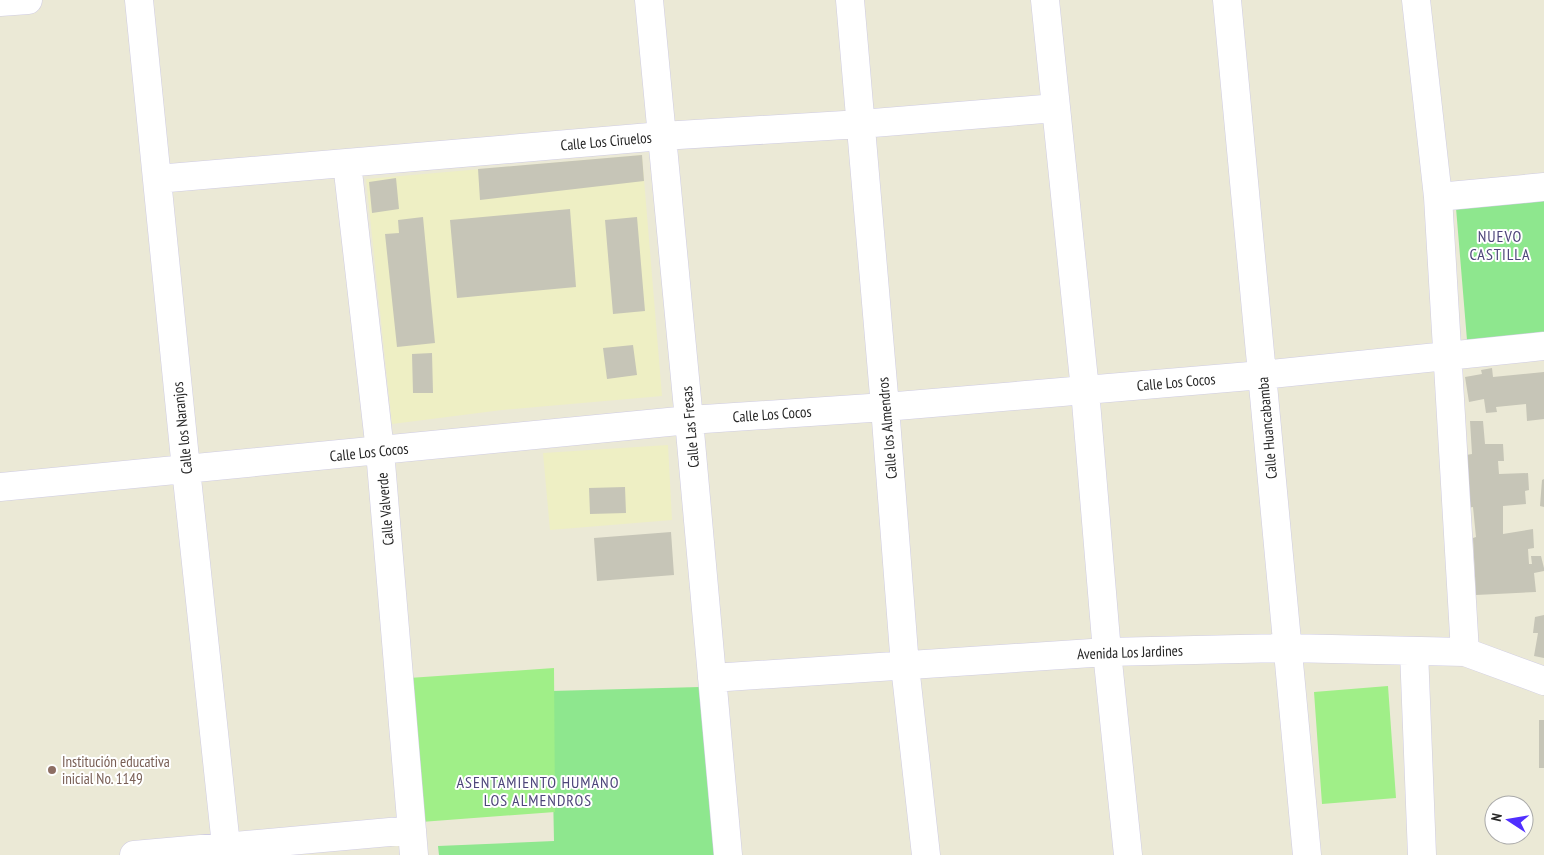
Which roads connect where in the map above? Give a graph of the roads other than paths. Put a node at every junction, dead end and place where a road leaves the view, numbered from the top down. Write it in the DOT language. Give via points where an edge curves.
graph roads {
  1 [pos="28,0"];
  2 [pos="139,0"];
  3 [pos="648,0"];
  4 [pos="850,0"];
  5 [pos="1045,0"];
  6 [pos="1227,0"];
  7 [pos="1416,0"];
  8 [pos="0,2"];
  9 [pos="1056,108"];
  10 [pos="861,124"];
  11 [pos="662,136"];
  12 [pos="346,163"];
  13 [pos="157,179"];
  14 [pos="1544,187"];
  15 [pos="1438,197"];
  16 [pos="1544,346"];
  17 [pos="1448,356"];
  18 [pos="1262,375"];
  19 [pos="1086,390"];
  20 [pos="885,407"];
  21 [pos="689,420"];
  22 [pos="380,451"];
  23 [pos="186,469"];
  24 [pos="0,487"];
  25 [pos="1287,648"];
  26 [pos="1414,651"];
  27 [pos="1107,652"];
  28 [pos="1466,652"];
  29 [pos="905,666"];
  30 [pos="712,678"];
  31 [pos="1544,681"];
  32 [pos="413,842"];
  33 [pos="227,850"];
  34 [pos="134,855"];
  35 [pos="728,855"];
  36 [pos="926,855"];
  37 [pos="1128,855"];
  38 [pos="1307,855"];
  39 [pos="1422,855"];
  1 -- 8 [label="street"];
  2 -- 13 [label="street, Calle los Naranjos"];
  3 -- 11 [label="street, Calle Las Fresas"];
  4 -- 10 [label="street, Calle los Almendros"];
  5 -- 9 [label="street"];
  6 -- 18 [label="street, Calle Huancabamba"];
  7 -- 15 [label="street"];
  9 -- 10 [label="street, Calle Los Ciruelos"];
  9 -- 19 [label="street"];
  10 -- 11 [label="street, Calle Los Ciruelos"];
  10 -- 20 [label="street, Calle los Almendros"];
  11 -- 12 [label="street, Calle Los Ciruelos"];
  11 -- 21 [label="street, Calle Las Fresas"];
  12 -- 13 [label="street, Calle Los Ciruelos"];
  12 -- 22 [label="street, Calle Valverde"];
  13 -- 23 [label="street, Calle los Naranjos"];
  14 -- 15 [label="street"];
  15 -- 17 [label="street"];
  16 -- 17 [label="street, Calle Los Cocos"];
  17 -- 18 [label="street, Calle Los Cocos"];
  17 -- 28 [label="street"];
  18 -- 19 [label="street, Calle Los Cocos"];
  18 -- 25 [label="street, Calle Huancabamba"];
  19 -- 20 [label="street, Calle Los Cocos"];
  19 -- 27 [label="street"];
  20 -- 21 [label="street, Calle Los Cocos"];
  20 -- 29 [label="street, Calle los Almendros"];
  21 -- 22 [label="street, Calle Los Cocos"];
  21 -- 30 [label="street, Calle Las Fresas"];
  22 -- 23 [label="street, Calle Los Cocos"];
  22 -- 32 [label="street, Calle Valverde"];
  23 -- 24 [label="street, Calle Los Cocos"];
  23 -- 33 [label="street, Calle los Naranjos"];
  25 -- 26 [label="street, Avenida Los Jardines"];
  25 -- 27 [label="street, Avenida Los Jardines"];
  25 -- 38 [label="street, Calle Huancabamba"];
  26 -- 28 [label="street, Avenida Los Jardines"];
  26 -- 39 [label="street"];
  27 -- 29 [label="street, Avenida Los Jardines"];
  27 -- 37 [label="street"];
  28 -- 31 [label="street, Avenida Los Jardines"];
  29 -- 30 [label="street, Avenida Los Jardines"];
  29 -- 36 [label="street, Calle los Almendros"];
  30 -- 35 [label="street, Calle Las Fresas"];
  32 -- 33 [label="street"];
  33 -- 34 [label="street"];
}
